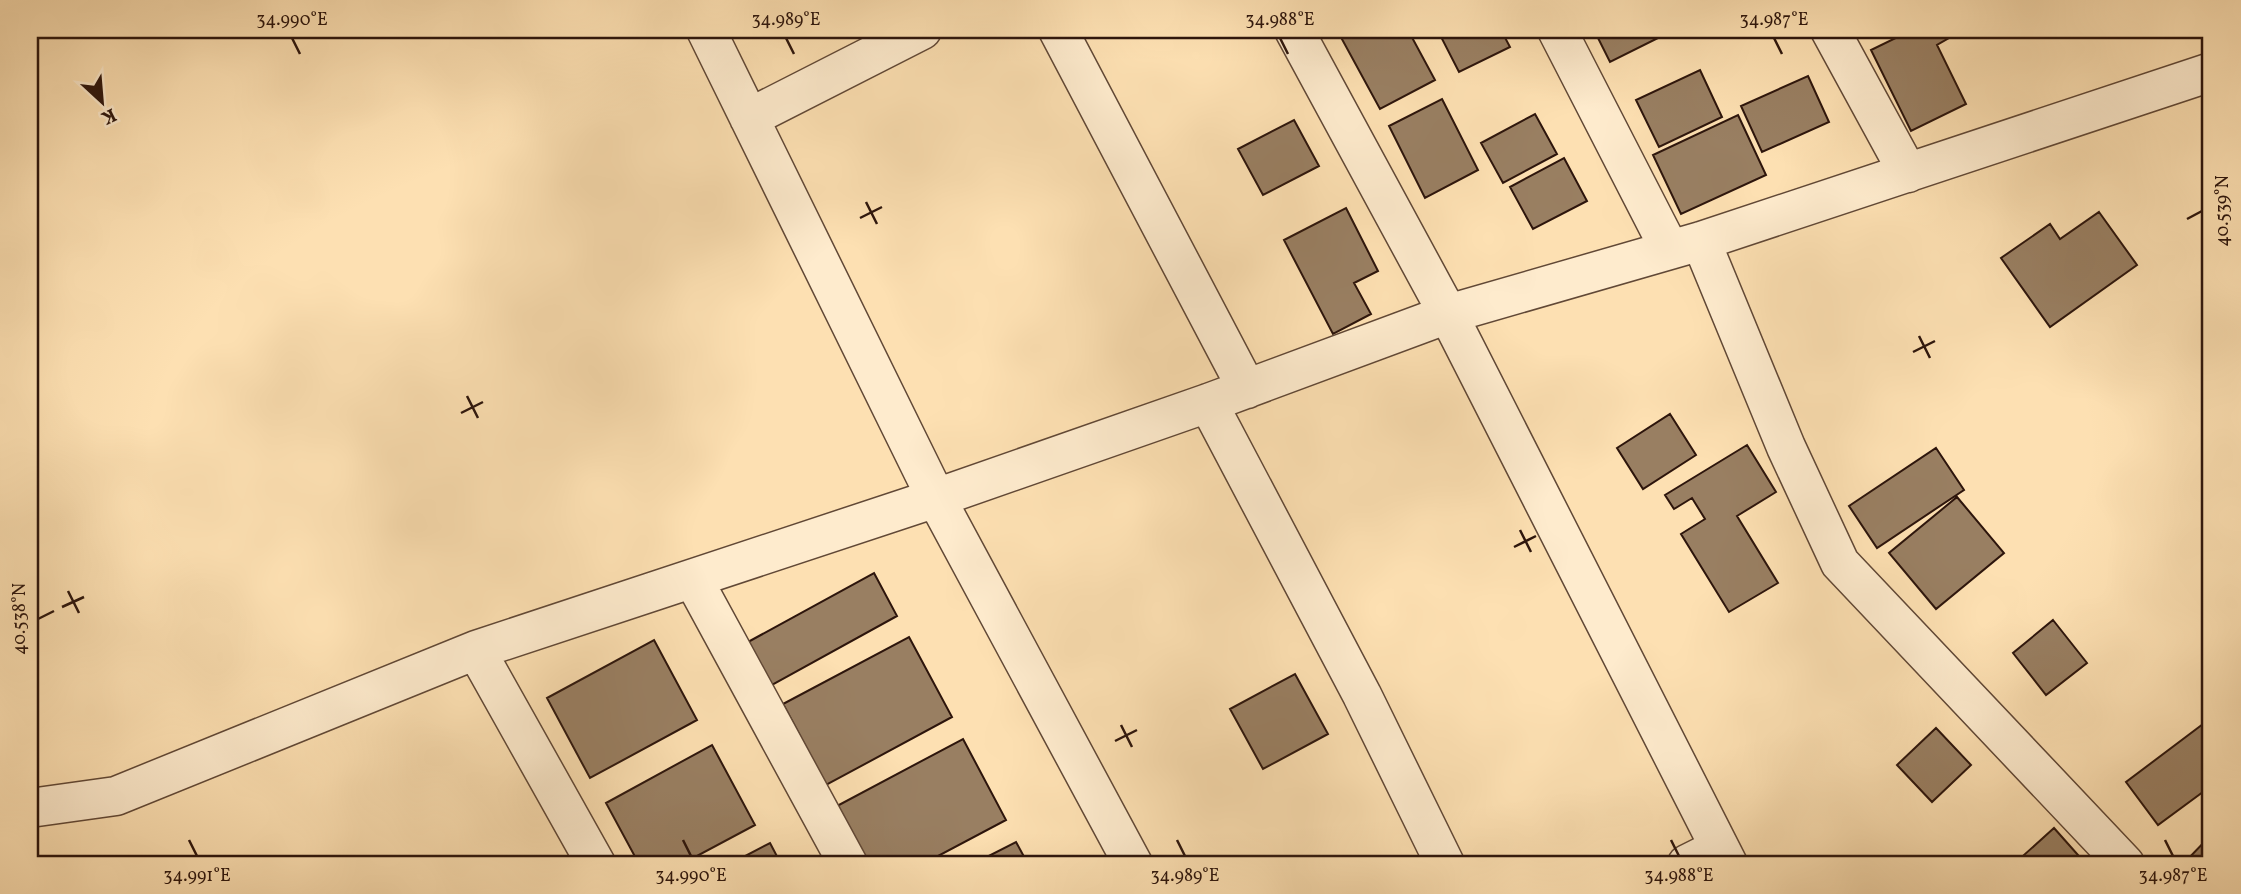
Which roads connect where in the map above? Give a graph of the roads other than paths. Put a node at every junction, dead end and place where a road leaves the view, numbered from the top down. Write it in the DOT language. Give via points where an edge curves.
graph roads {
  1 [pos="706,30"];
  2 [pos="922,30"];
  3 [pos="1058,30"];
  4 [pos="1294,30"];
  5 [pos="1557,30"];
  6 [pos="1830,30"];
  7 [pos="2211,72"];
  8 [pos="749,118"];
  9 [pos="1908,173"];
  10 [pos="1686,246"];
  11 [pos="1448,314"];
  12 [pos="1247,389"];
  13 [pos="1208,403"];
  14 [pos="936,498"];
  15 [pos="693,579"];
  16 [pos="476,650"];
  17 [pos="30,808"];
  18 [pos="1711,859"];
  19 [pos="596,864"];
  20 [pos="848,864"];
  21 [pos="1133,864"];
  22 [pos="1445,864"];
  23 [pos="2125,864"];
  1 -- 8 [label="street"];
  2 -- 8 [label="street"];
  3 -- 12 [label="street"];
  4 -- 11 [label="street"];
  5 -- 10 [label="street"];
  6 -- 9 [label="street"];
  7 -- 9 [label="street"];
  8 -- 14 [label="street"];
  9 -- 10 [label="street"];
  10 -- 11 [label="street"];
  10 -- 23 [label="street" via="1840,563"];
  11 -- 12 [label="street"];
  11 -- 18 [label="street"];
  12 -- 13 [label="street"];
  13 -- 14 [label="street"];
  13 -- 22 [label="street"];
  14 -- 15 [label="street"];
  14 -- 21 [label="street"];
  15 -- 16 [label="street"];
  15 -- 20 [label="street"];
  16 -- 17 [label="street" via="116,796"];
  16 -- 19 [label="street"];
}
